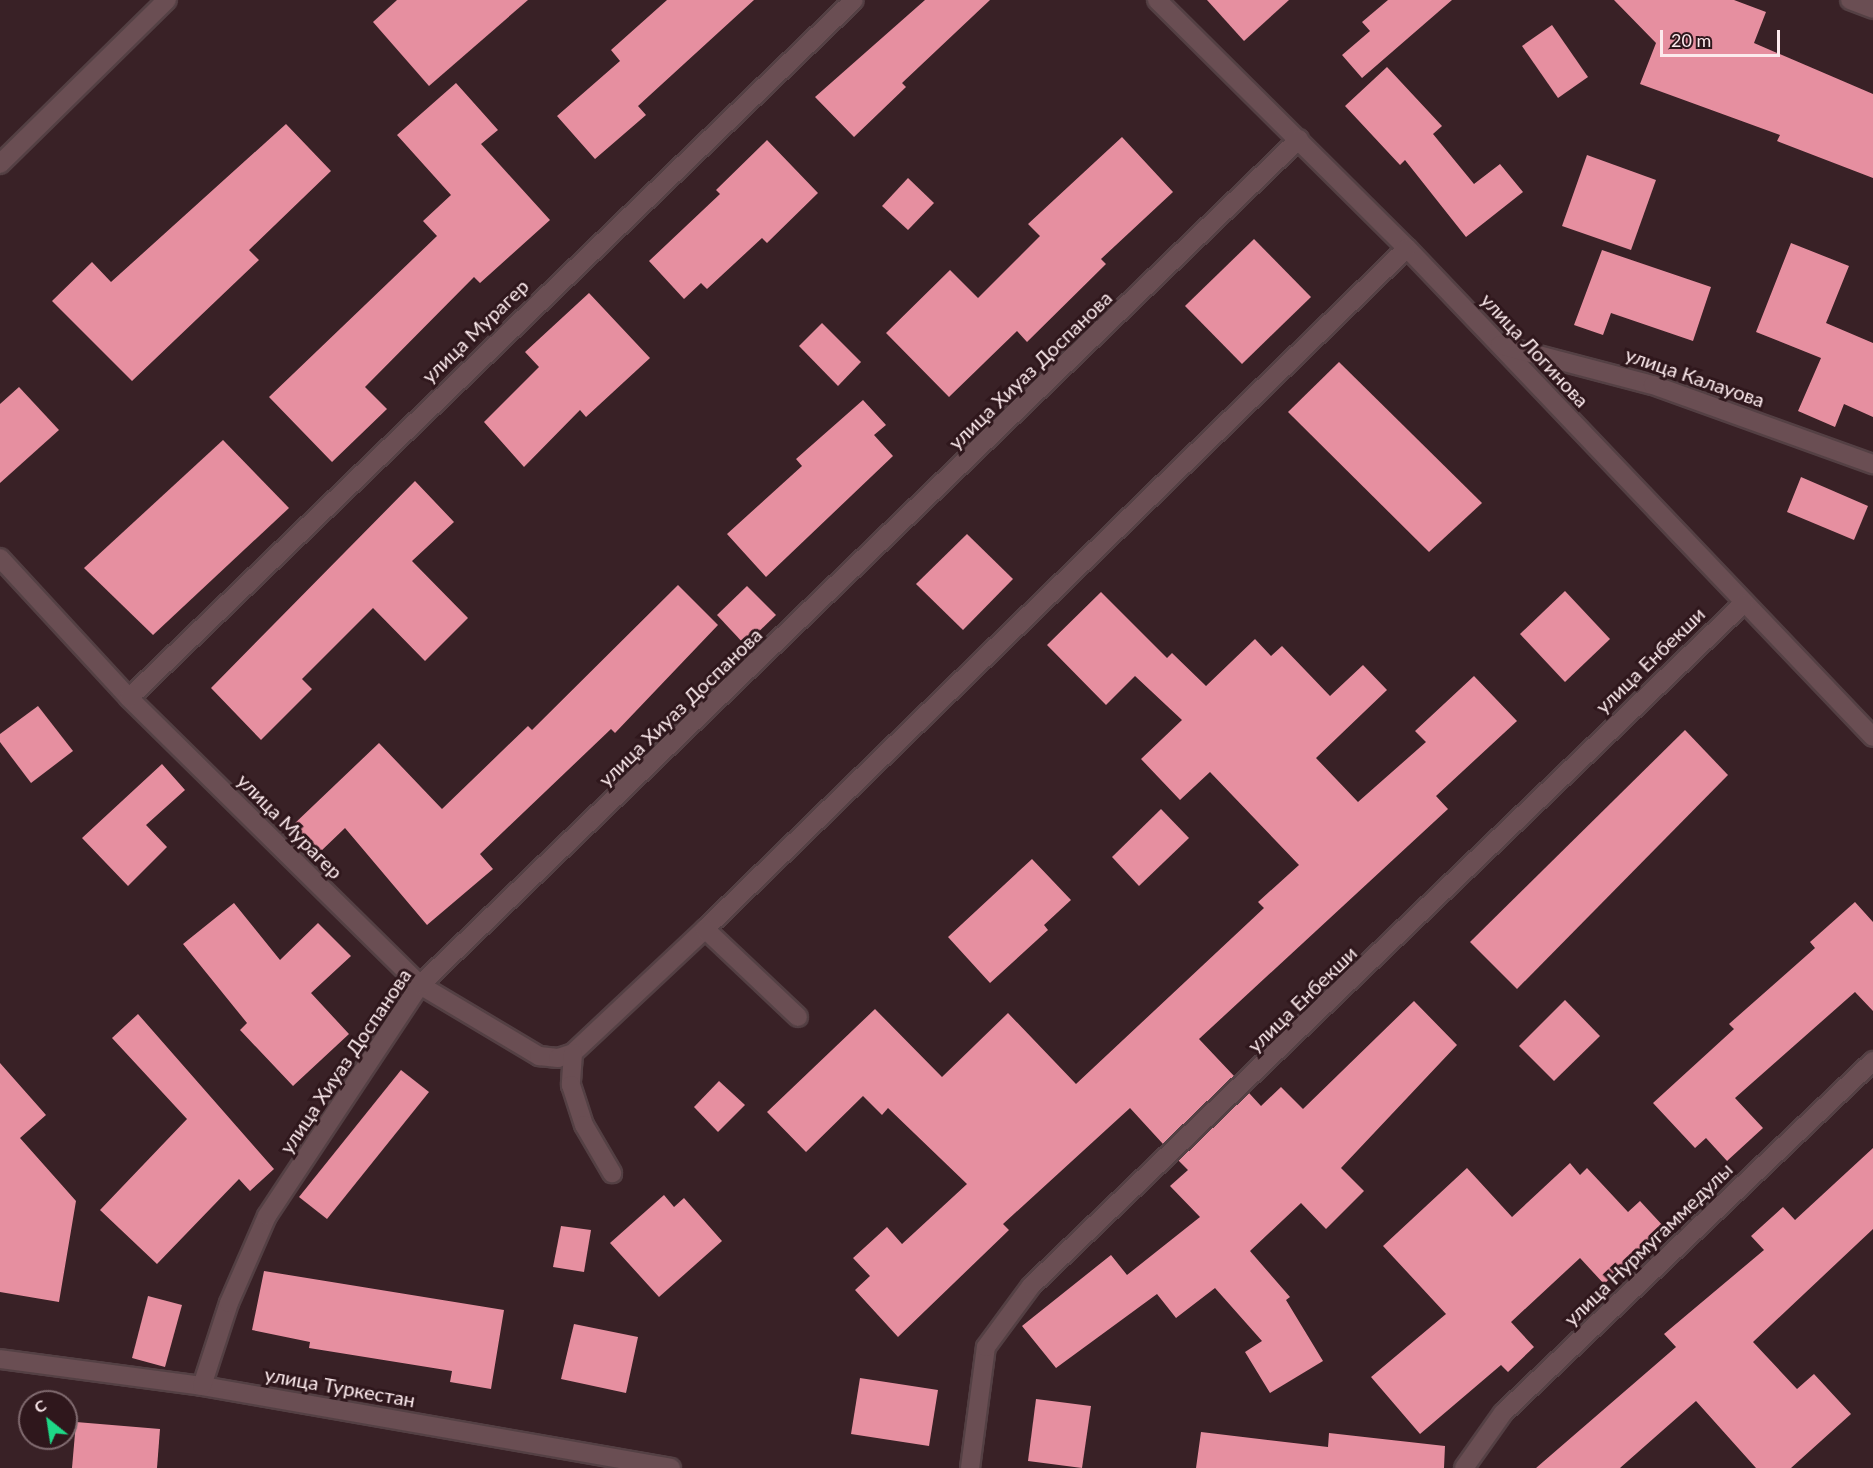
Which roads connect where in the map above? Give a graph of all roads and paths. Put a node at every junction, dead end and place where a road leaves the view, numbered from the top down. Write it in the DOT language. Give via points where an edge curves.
graph roads {
  1 [pos="167,0"];
  2 [pos="854,0"];
  3 [pos="1157,0"];
  4 [pos="1850,0"];
  5 [pos="1873,9"];
  6 [pos="1299,139"];
  7 [pos="0,164"];
  8 [pos="1407,248"];
  9 [pos="1500,345"];
  10 [pos="1873,464"];
  11 [pos="0,558"];
  12 [pos="1744,603"];
  13 [pos="129,698"];
  14 [pos="1873,737"];
  15 [pos="705,929"];
  16 [pos="420,985"];
  17 [pos="798,1017"];
  18 [pos="573,1053"];
  19 [pos="1873,1061"];
  20 [pos="612,1173"];
  21 [pos="0,1359"];
  22 [pos="202,1386"];
  23 [pos="671,1468"];
  24 [pos="970,1468"];
  25 [pos="1464,1468"];
  1 -- 7 [label="street"];
  2 -- 13 [label="street, улица Мурагер"];
  3 -- 6 [label="street, улица Логинова"];
  4 -- 5 [label="street"];
  6 -- 8 [label="street, улица Логинова"];
  6 -- 16 [label="street, улица Хиуаз Доспанова"];
  8 -- 9 [label="street, улица Логинова"];
  8 -- 15 [label="street"];
  9 -- 10 [label="street, улица Калауова" via="1653,385"];
  9 -- 12 [label="street, улица Логинова"];
  11 -- 13 [label="street, улица Мурагер"];
  12 -- 14 [label="street, улица Логинова"];
  12 -- 24 [label="street, улица Енбекши" via="1031,1286 986,1347"];
  13 -- 16 [label="street, улица Мурагер"];
  15 -- 17 [label="street"];
  15 -- 18 [label="street"];
  16 -- 18 [label="street, улица Мурагер" via="538,1056"];
  16 -- 22 [label="street, улица Хиуаз Доспанова" via="267,1216 228,1303"];
  18 -- 20 [label="street" via="571,1085 584,1125"];
  19 -- 25 [label="street, улица Нурмугаммедулы" via="1503,1413"];
  21 -- 22 [label="street, улица Туркестан"];
  22 -- 23 [label="street, улица Туркестан"];
}
